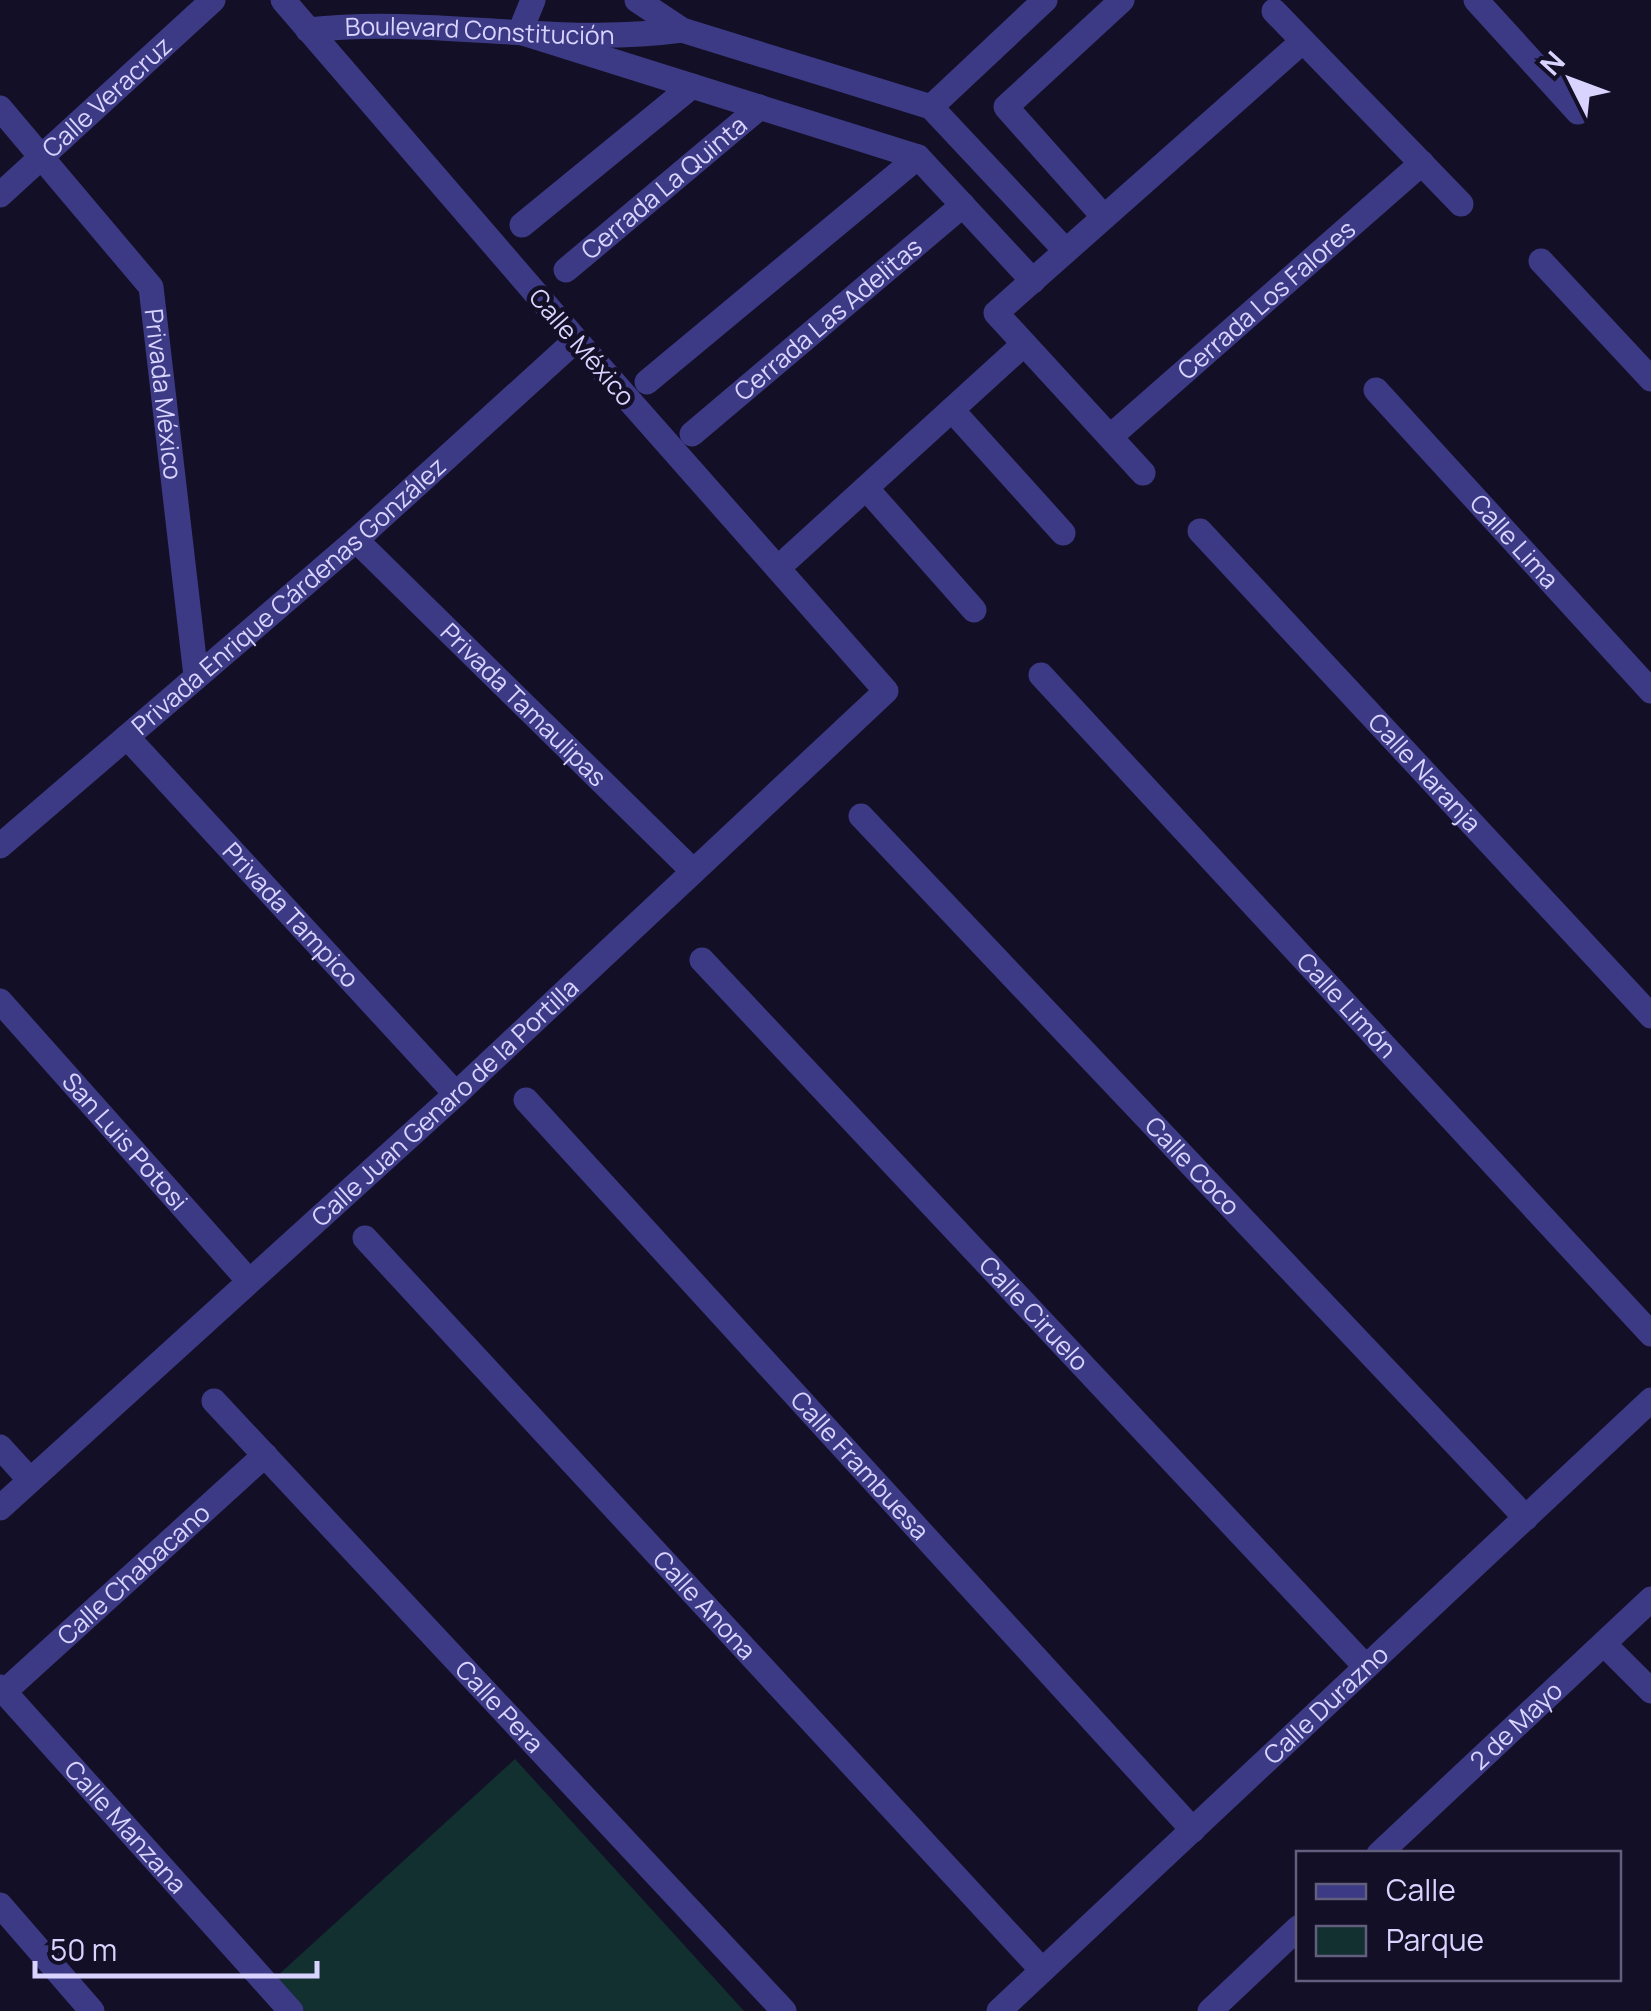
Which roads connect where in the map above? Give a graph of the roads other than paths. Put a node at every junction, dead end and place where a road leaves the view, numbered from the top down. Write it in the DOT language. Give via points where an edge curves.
graph roads {
  1 [pos="213,0"];
  2 [pos="283,0"];
  3 [pos="533,0"];
  4 [pos="1045,0"];
  5 [pos="1122,0"];
  6 [pos="1476,0"];
  7 [pos="648,11"];
  8 [pos="1274,11"];
  9 [pos="308,30"];
  10 [pos="520,32"];
  11 [pos="1303,41"];
  12 [pos="692,86"];
  13 [pos="931,107"];
  14 [pos="0,108"];
  15 [pos="760,108"];
  16 [pos="1578,112"];
  17 [pos="42,157"];
  18 [pos="918,157"];
  19 [pos="1422,163"];
  20 [pos="0,195"];
  21 [pos="1461,204"];
  22 [pos="963,205"];
  23 [pos="1104,217"];
  24 [pos="522,225"];
  25 [pos="1066,252"];
  26 [pos="1541,261"];
  27 [pos="566,270"];
  28 [pos="1033,280"];
  29 [pos="576,340"];
  30 [pos="1024,344"];
  31 [pos="1651,378"];
  32 [pos="647,382"];
  33 [pos="1376,390"];
  34 [pos="952,410"];
  35 [pos="692,434"];
  36 [pos="1110,437"];
  37 [pos="1143,473"];
  38 [pos="866,488"];
  39 [pos="1200,530"];
  40 [pos="1063,533"];
  41 [pos="356,540"];
  42 [pos="790,558"];
  43 [pos="974,610"];
  44 [pos="1041,675"];
  45 [pos="196,676"];
  46 [pos="886,691"];
  47 [pos="1651,692"];
  48 [pos="127,737"];
  49 [pos="860,816"];
  50 [pos="0,846"];
  51 [pos="692,870"];
  52 [pos="702,960"];
  53 [pos="0,1001"];
  54 [pos="1651,1016"];
  55 [pos="456,1094"];
  56 [pos="526,1100"];
  57 [pos="365,1238"];
  58 [pos="249,1281"];
  59 [pos="1651,1334"];
  60 [pos="1651,1400"];
  61 [pos="214,1401"];
  62 [pos="0,1447"];
  63 [pos="265,1455"];
  64 [pos="30,1480"];
  65 [pos="0,1508"];
  66 [pos="1526,1518"];
  67 [pos="1651,1599"];
  68 [pos="1604,1644"];
  69 [pos="1366,1668"];
  70 [pos="2,1690"];
  71 [pos="1651,1691"];
  72 [pos="1192,1830"];
  73 [pos="1382,1851"];
  74 [pos="0,1904"];
  75 [pos="1296,1930"];
  76 [pos="1042,1970"];
  77 [pos="92,2011"];
  78 [pos="290,2011"];
  79 [pos="784,2011"];
  80 [pos="999,2011"];
  81 [pos="1210,2011"];
  1 -- 17 [label="street, Calle Veracruz"];
  2 -- 9 [label="street, Calle México"];
  3 -- 10 [label="street"];
  4 -- 13 [label="street"];
  5 -- 23 [label="street" via="1006,107"];
  6 -- 16 [label="street"];
  7 -- 10 [label="street, Boulevard Constitución"];
  7 -- 13 [label="street, Boulevard Constitución" via="682,30"];
  8 -- 11 [label="street"];
  9 -- 10 [label="street, Boulevard Constitución" via="358,24"];
  9 -- 29 [label="street, Calle México"];
  10 -- 12 [label="street"];
  11 -- 19 [label="street"];
  11 -- 23 [label="street"];
  12 -- 15 [label="street"];
  12 -- 24 [label="street"];
  13 -- 25 [label="street"];
  14 -- 17 [label="street, Privada México"];
  15 -- 18 [label="street"];
  15 -- 27 [label="street, Cerrada La Quinta"];
  17 -- 20 [label="street, Calle Veracruz"];
  17 -- 45 [label="street, Privada México" via="151,286"];
  18 -- 22 [label="street"];
  18 -- 32 [label="street"];
  19 -- 21 [label="street"];
  19 -- 36 [label="street, Cerrada Los Falores"];
  22 -- 28 [label="street"];
  22 -- 35 [label="street, Cerrada Las Adelitas"];
  23 -- 25 [label="street"];
  25 -- 28 [label="street"];
  26 -- 31 [label="street"];
  28 -- 30 [label="street" via="996,313"];
  29 -- 41 [label="street, Privada Enrique Cárdenas González"];
  29 -- 46 [label="street, Calle México"];
  30 -- 34 [label="street"];
  30 -- 36 [label="street"];
  33 -- 47 [label="street, Calle Lima"];
  34 -- 38 [label="street"];
  34 -- 40 [label="street"];
  36 -- 37 [label="street"];
  38 -- 42 [label="street"];
  38 -- 43 [label="street"];
  39 -- 54 [label="street, Calle Naranja"];
  41 -- 45 [label="street, Privada Enrique Cárdenas González"];
  41 -- 51 [label="street, Privada Tamaulipas"];
  44 -- 59 [label="street, Calle Limón"];
  45 -- 48 [label="street, Privada Enrique Cárdenas González"];
  46 -- 51 [label="street, Calle Juan Genaro de la Portilla"];
  48 -- 50 [label="street, Privada Enrique Cárdenas González"];
  48 -- 55 [label="street, Privada Tampico"];
  49 -- 66 [label="street, Calle Coco"];
  51 -- 55 [label="street, Calle Juan Genaro de la Portilla"];
  52 -- 69 [label="street, Calle Ciruelo"];
  53 -- 58 [label="street, San Luis Potosi"];
  55 -- 58 [label="street, Calle Juan Genaro de la Portilla"];
  56 -- 72 [label="street, Calle Frambuesa"];
  57 -- 76 [label="street, Calle Anona"];
  58 -- 64 [label="street, Calle Juan Genaro de la Portilla"];
  60 -- 66 [label="street, Calle Durazno"];
  61 -- 63 [label="street, Calle Pera"];
  62 -- 64 [label="street"];
  63 -- 70 [label="street, Calle Chabacano"];
  63 -- 79 [label="street, Calle Pera"];
  64 -- 65 [label="street, Calle Juan Genaro de la Portilla"];
  66 -- 69 [label="street, Calle Durazno"];
  67 -- 68 [label="street, 2 de Mayo"];
  68 -- 71 [label="street"];
  68 -- 73 [label="street, 2 de Mayo"];
  69 -- 72 [label="street, Calle Durazno"];
  70 -- 78 [label="street, Calle Manzana"];
  72 -- 76 [label="street, Calle Durazno"];
  74 -- 77 [label="street"];
  75 -- 81 [label="street"];
  76 -- 80 [label="street, Calle Durazno"];
}
